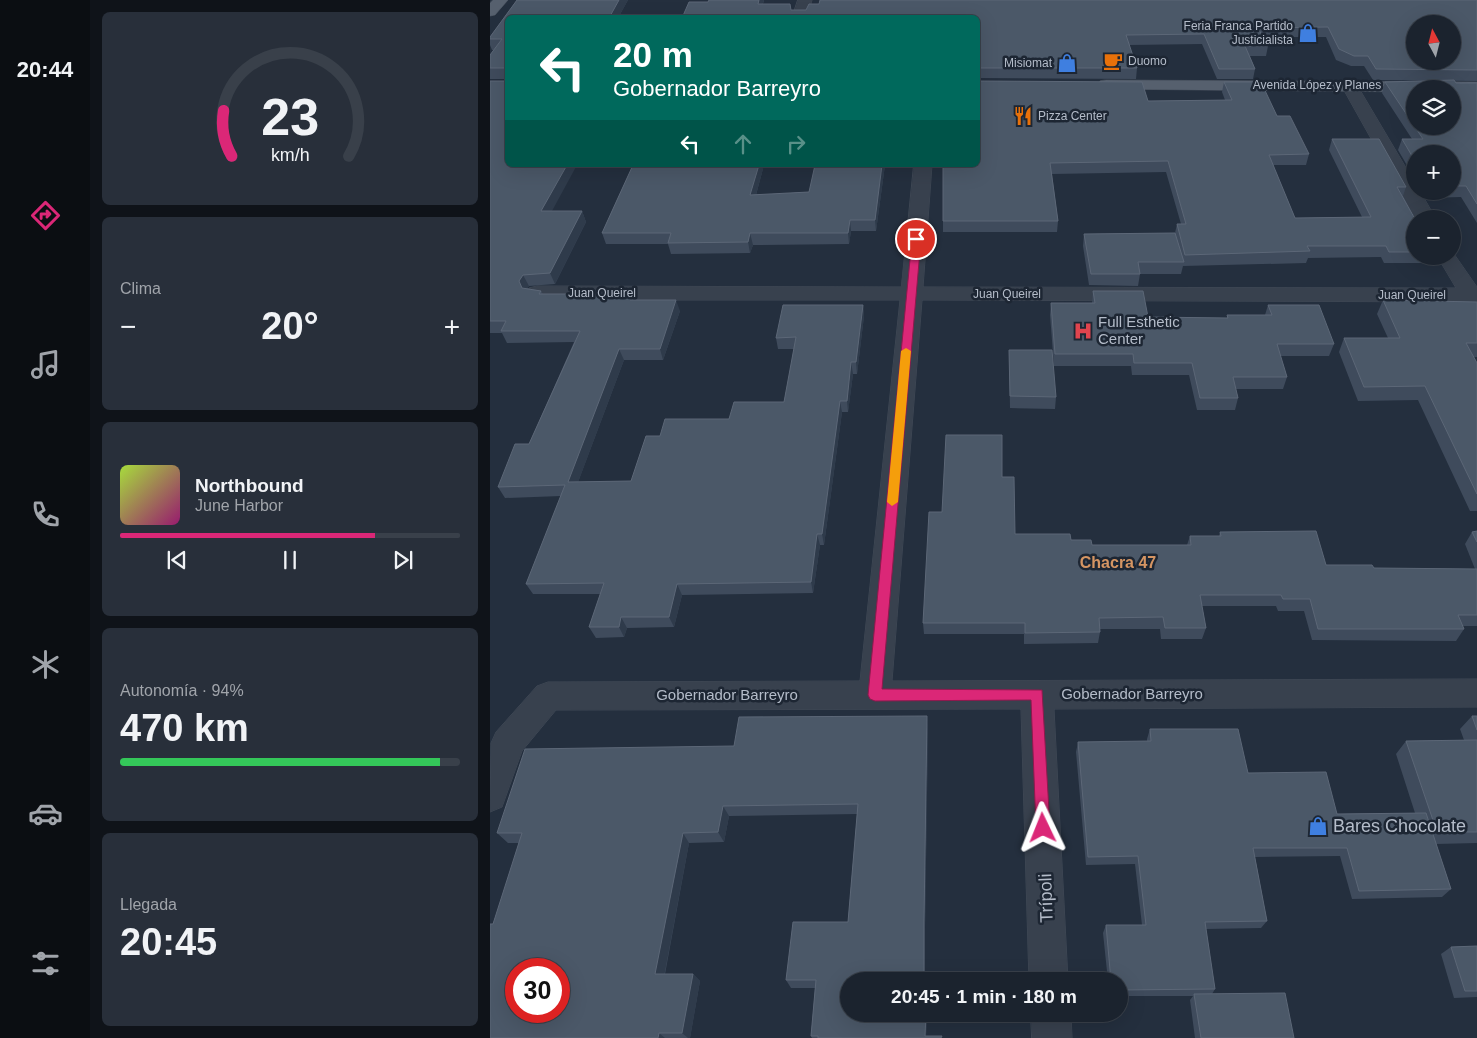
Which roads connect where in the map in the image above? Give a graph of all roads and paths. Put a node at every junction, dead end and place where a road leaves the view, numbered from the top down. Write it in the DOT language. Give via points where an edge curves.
graph roads {
  1 [pos="500,0"];
  2 [pos="804,0"];
  3 [pos="490,12"];
  4 [pos="800,15"];
  5 [pos="1086,85"];
  6 [pos="1349,85"];
  7 [pos="1477,88"];
  8 [pos="923,167"];
  9 [pos="1421,210"];
  10 [pos="1453,265"];
  11 [pos="537,293"];
  12 [pos="912,294"];
  13 [pos="1474,295"];
  14 [pos="1477,693"];
  15 [pos="1037,694"];
  16 [pos="875,695"];
  17 [pos="490,794"];
  18 [pos="1050,972"];
  19 [pos="1051,1022"];
  20 [pos="1052,1038"];
  1 -- 3 [label="main road"];
  2 -- 4 [label="street"];
  5 -- 6 [label="main road, Avenida López y Planes"];
  6 -- 7 [label="main road, Avenida López y Planes"];
  6 -- 9 [label="street"];
  8 -- 12 [label="street"];
  10 -- 13 [label="street"];
  11 -- 12 [label="street, Juan Queirel"];
  12 -- 13 [label="street, Juan Queirel"];
  12 -- 16 [label="street"];
  14 -- 15 [label="street, Gobernador Barreyro"];
  15 -- 16 [label="street, Gobernador Barreyro"];
  15 -- 18 [label="street, Trípoli"];
  16 -- 17 [label="street, Gobernador Barreyro" via="548,696 508,743"];
  19 -- 20 [label="street"];
}
